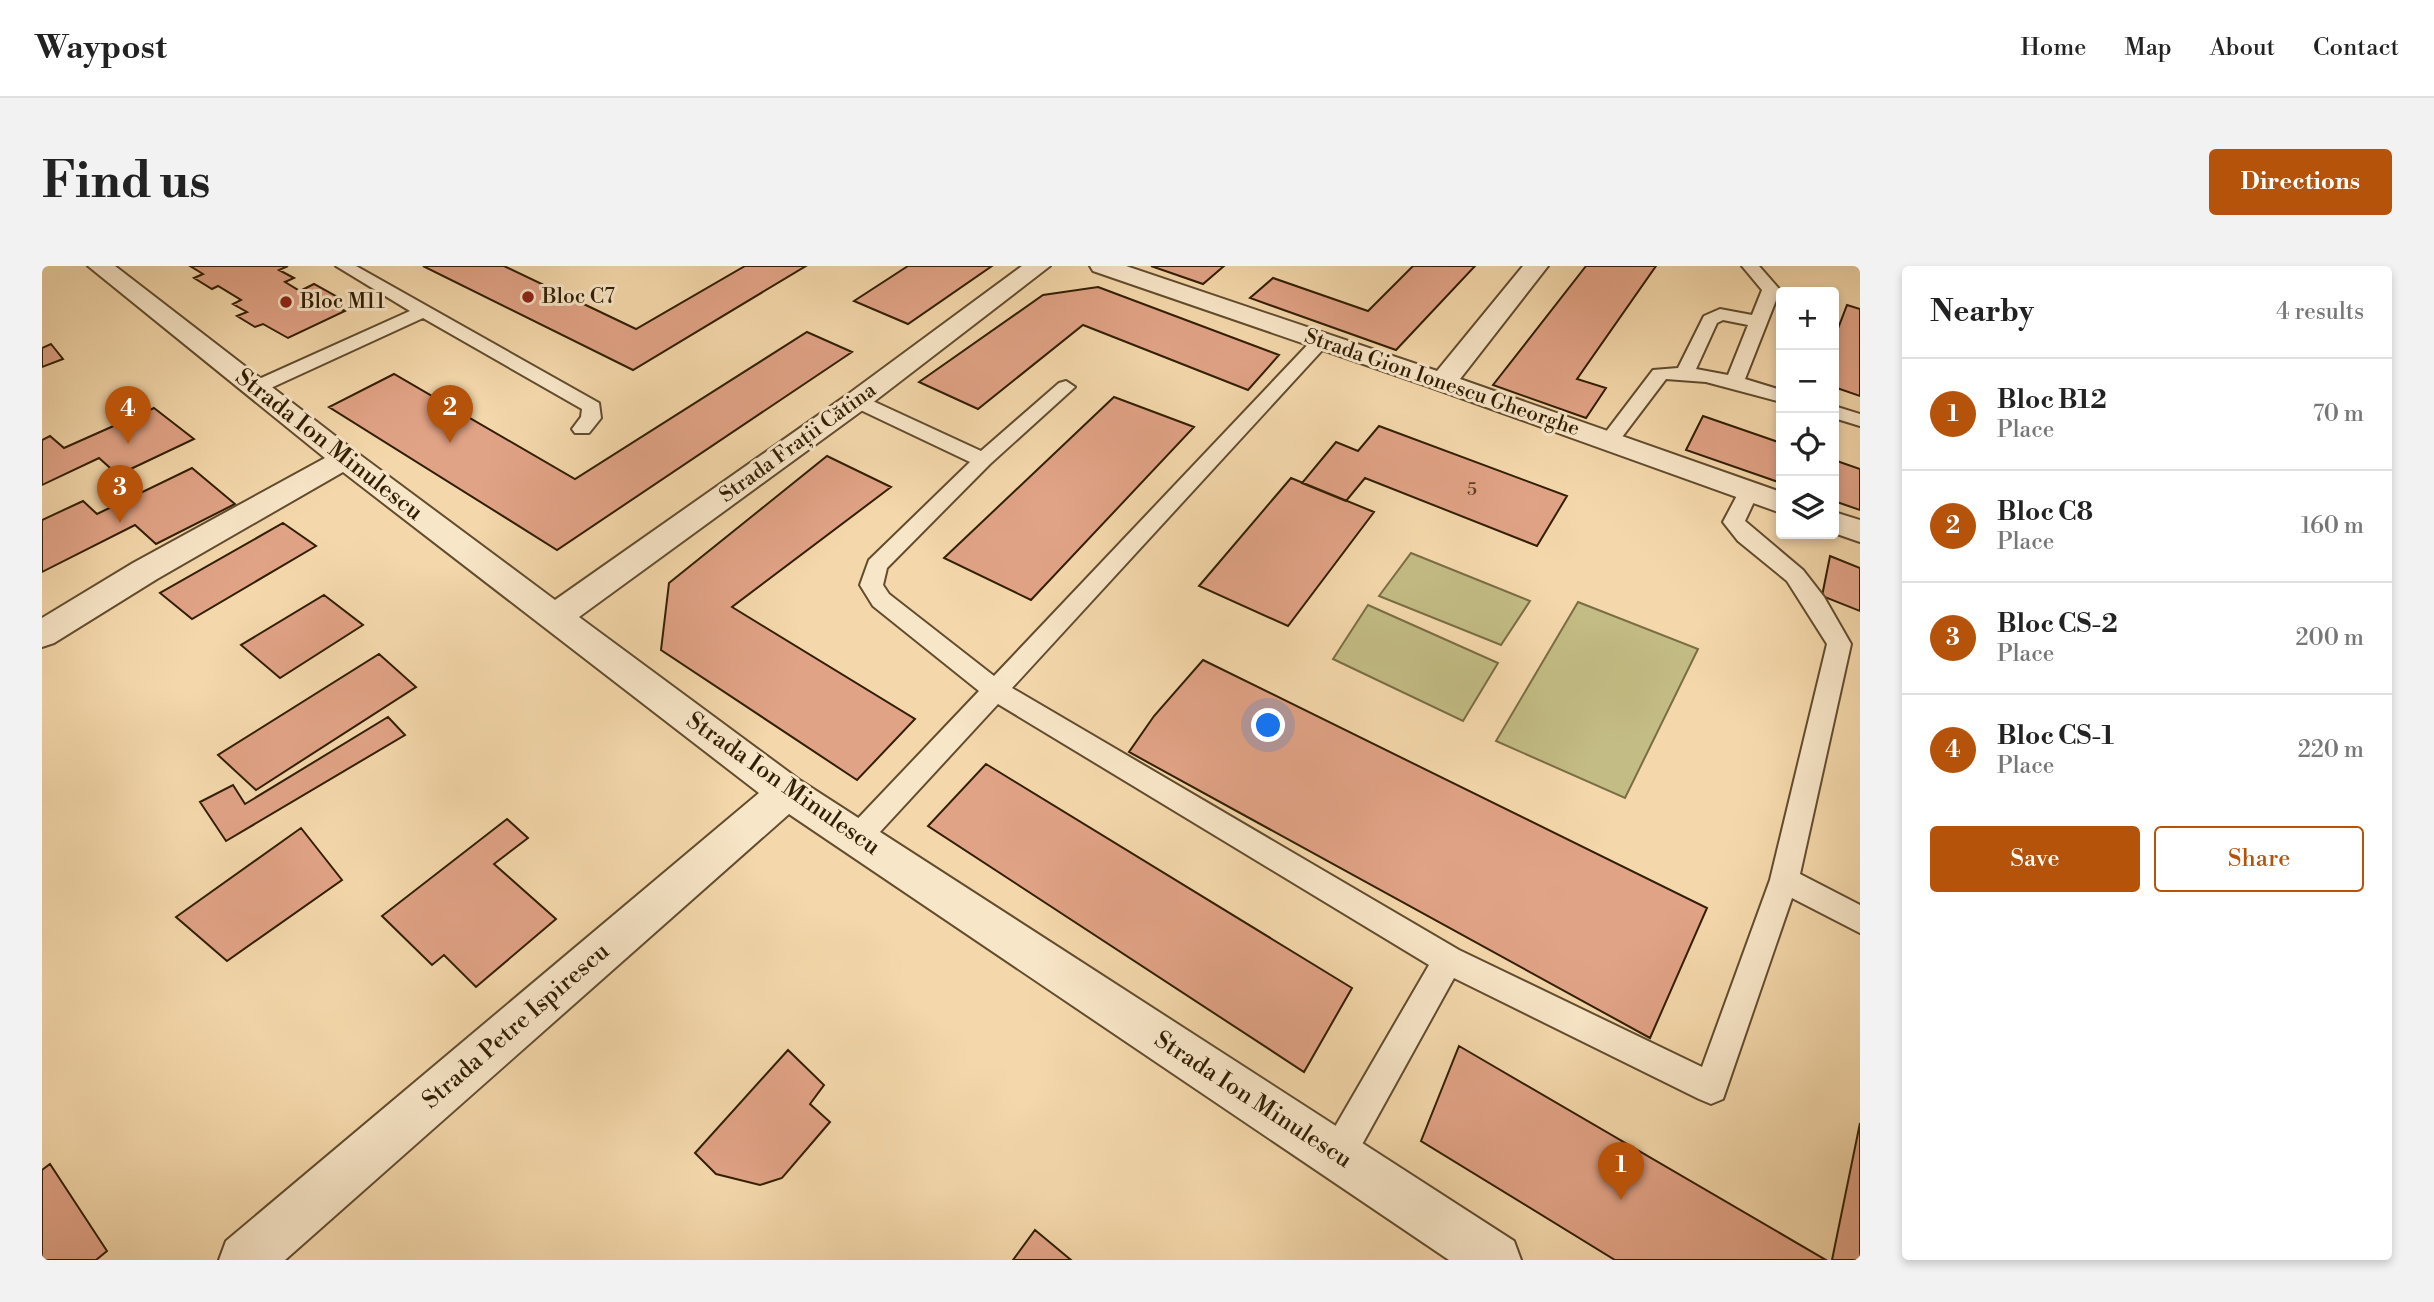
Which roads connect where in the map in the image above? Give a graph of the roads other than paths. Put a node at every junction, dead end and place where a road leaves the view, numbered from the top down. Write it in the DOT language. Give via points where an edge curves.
graph roads {
  1 [pos="100,266"];
  2 [pos="344,266"];
  3 [pos="1038,266"];
  4 [pos="1102,266"];
  5 [pos="1536,266"];
  6 [pos="1750,266"];
  7 [pos="424,311"];
  8 [pos="1759,322"];
  9 [pos="1321,341"];
  10 [pos="1685,372"];
  11 [pos="1443,382"];
  12 [pos="1735,382"];
  13 [pos="1066,387"];
  14 [pos="255,388"];
  15 [pos="1776,394"];
  16 [pos="857,401"];
  17 [pos="1837,413"];
  18 [pos="1860,421"];
  19 [pos="582,429"];
  20 [pos="1609,441"];
  21 [pos="345,459"];
  22 [pos="983,460"];
  23 [pos="1749,491"];
  24 [pos="1776,501"];
  25 [pos="1839,524"];
  26 [pos="1860,531"];
  27 [pos="555,617"];
  28 [pos="42,634"];
  29 [pos="996,691"];
  30 [pos="787,792"];
  31 [pos="857,838"];
  32 [pos="1784,880"];
  33 [pos="1860,920"];
  34 [pos="1448,960"];
  35 [pos="1337,1156"];
  36 [pos="244,1260"];
  37 [pos="1495,1260"];
  1 -- 14 [label="street, Strada Ion Minulescu"];
  2 -- 7 [label="lane"];
  3 -- 16 [label="street, Strada Frații Cătina"];
  4 -- 9 [label="street, Strada Gion Ionescu Gheorghe"];
  5 -- 11 [label="street"];
  6 -- 8 [label="lane" via="1771,290"];
  7 -- 14 [label="lane"];
  7 -- 19 [label="lane" via="592,407 591,418"];
  8 -- 10 [label="lane" via="1720,314 1710,320"];
  8 -- 12 [label="lane"];
  9 -- 11 [label="street, Strada Gion Ionescu Gheorghe"];
  9 -- 29 [label="lane"];
  10 -- 12 [label="lane"];
  10 -- 20 [label="lane" via="1660,374"];
  11 -- 20 [label="street, Strada Gion Ionescu Gheorghe"];
  12 -- 15 [label="lane"];
  13 -- 22 [label="lane"];
  14 -- 21 [label="street, Strada Ion Minulescu"];
  16 -- 22 [label="lane"];
  16 -- 27 [label="street, Strada Frații Cătina"];
  17 -- 18 [label="lane"];
  20 -- 23 [label="street, Strada Gion Ionescu Gheorghe"];
  21 -- 27 [label="street, Strada Ion Minulescu"];
  21 -- 28 [label="street"];
  22 -- 29 [label="lane" via="877,565 871,585 881,600"];
  23 -- 24 [label="street, Strada Gion Ionescu Gheorghe"];
  23 -- 32 [label="lane" via="1734,522 1744,537 1787,568 1815,600 1839,644"];
  25 -- 26 [label="street"];
  27 -- 30 [label="street, Strada Ion Minulescu"];
  29 -- 31 [label="lane"];
  29 -- 34 [label="lane"];
  30 -- 31 [label="street, Strada Ion Minulescu"];
  30 -- 36 [label="street, Strada Petre Ispirescu"];
  31 -- 35 [label="street, Strada Ion Minulescu"];
  32 -- 33 [label="lane"];
  32 -- 34 [label="lane" via="1711,1088"];
  34 -- 35 [label="lane"];
  35 -- 37 [label="street, Strada Ion Minulescu"];
}
